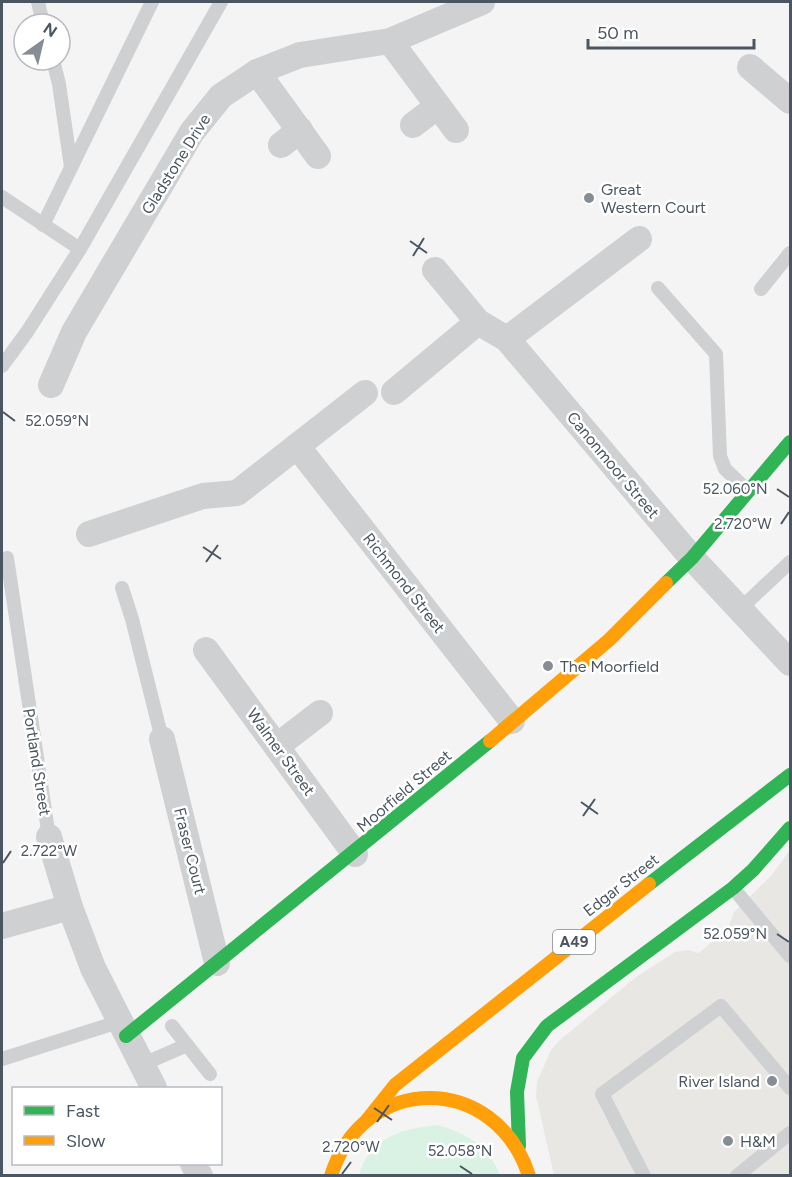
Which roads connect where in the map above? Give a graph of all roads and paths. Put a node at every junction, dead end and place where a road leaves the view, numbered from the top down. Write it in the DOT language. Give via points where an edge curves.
graph roads {
  1 [pos="152,2"];
  2 [pos="221,2"];
  3 [pos="482,2"];
  4 [pos="390,41"];
  5 [pos="750,67"];
  6 [pos="55,72"];
  7 [pos="258,72"];
  8 [pos="790,101"];
  9 [pos="438,106"];
  10 [pos="413,125"];
  11 [pos="456,130"];
  12 [pos="318,156"];
  13 [pos="71,168"];
  14 [pos="2,197"];
  15 [pos="43,225"];
  16 [pos="639,239"];
  17 [pos="80,249"];
  18 [pos="790,253"];
  19 [pos="435,270"];
  20 [pos="658,288"];
  21 [pos="761,289"];
  22 [pos="478,322"];
  23 [pos="507,339"];
  24 [pos="4,361"];
  25 [pos="51,385"];
  26 [pos="394,392"];
  27 [pos="364,393"];
  28 [pos="790,441"];
  29 [pos="297,446"];
  30 [pos="748,491"];
  31 [pos="89,534"];
  32 [pos="7,558"];
  33 [pos="692,558"];
  34 [pos="790,562"];
  35 [pos="122,588"];
  36 [pos="740,609"];
  37 [pos="206,650"];
  38 [pos="790,663"];
  39 [pos="320,713"];
  40 [pos="512,721"];
  41 [pos="162,739"];
  42 [pos="277,746"];
  43 [pos="790,775"];
  44 [pos="790,828"];
  45 [pos="49,837"];
  46 [pos="355,854"];
  47 [pos="732,888"];
  48 [pos="70,907"];
  49 [pos="2,926"];
  50 [pos="790,956"];
  51 [pos="217,963"];
  52 [pos="172,1026"];
  53 [pos="122,1029"];
  54 [pos="187,1045"];
  55 [pos="2,1059"];
  56 [pos="141,1065"];
  57 [pos="210,1074"];
  58 [pos="153,1087"];
  59 [pos="790,1088"];
  60 [pos="367,1120"];
  61 [pos="790,1133"];
  62 [pos="519,1146"];
  63 [pos="332,1169"];
  64 [pos="320,1176"];
  65 [pos="529,1176"];
  66 [pos="644,1176"];
  67 [pos="737,1176"];
  1 -- 13 [label="lane"];
  2 -- 17 [label="lane"];
  3 -- 4 [label="street, Gladstone Drive"];
  4 -- 7 [label="street, Gladstone Drive" via="300,55"];
  4 -- 9 [label="street"];
  5 -- 8 [label="street"];
  6 -- 13 [label="lane"];
  7 -- 12 [label="street" via="290,138"];
  7 -- 25 [label="street, Gladstone Drive" via="221,96 192,132 74,332"];
  9 -- 10 [label="street"];
  9 -- 11 [label="street"];
  13 -- 15 [label="lane"];
  14 -- 15 [label="lane"];
  15 -- 17 [label="lane"];
  16 -- 23 [label="street"];
  17 -- 24 [label="lane"];
  18 -- 21 [label="lane"];
  19 -- 22 [label="street, Canonmoor Street"];
  20 -- 30 [label="lane" via="716,354 720,456 732,478"];
  22 -- 23 [label="street, Canonmoor Street"];
  22 -- 26 [label="street"];
  23 -- 33 [label="street, Canonmoor Street"];
  27 -- 29 [label="street"];
  28 -- 30 [label="main road, Moorfield Street"];
  29 -- 31 [label="street" via="237,494 203,496"];
  29 -- 40 [label="street, Richmond Street"];
  30 -- 33 [label="main road, Moorfield Street"];
  32 -- 45 [label="lane, Portland Street"];
  33 -- 36 [label="street, Canonmoor Street"];
  33 -- 40 [label="main road, Moorfield Street" via="609,639"];
  34 -- 36 [label="lane"];
  35 -- 41 [label="lane"];
  36 -- 38 [label="street, Canonmoor Street"];
  37 -- 42 [label="street, Walmer Street"];
  39 -- 42 [label="street"];
  40 -- 46 [label="main road, Moorfield Street"];
  41 -- 51 [label="street, Fraser Court"];
  42 -- 46 [label="street, Walmer Street"];
  43 -- 60 [label="main road, Edgar Street / A49" via="513,989 404,1078"];
  44 -- 47 [label="main road"];
  45 -- 48 [label="street, Portland Street"];
  46 -- 51 [label="main road, Moorfield Street"];
  47 -- 50 [label="lane"];
  47 -- 62 [label="main road" via="547,1026 523,1058 517,1092"];
  48 -- 49 [label="street"];
  48 -- 53 [label="street, Portland Street"];
  51 -- 53 [label="main road, Moorfield Street"];
  52 -- 54 [label="lane"];
  53 -- 55 [label="lane"];
  53 -- 56 [label="street, Portland Street"];
  54 -- 56 [label="lane"];
  54 -- 57 [label="lane"];
  56 -- 58 [label="street, Portland Street"];
  59 -- 66 [label="lane" via="721,1006 602,1094"];
  60 -- 62 [label="main road" via="402,1102 441,1097 481,1112"];
  60 -- 63 [label="main road, Edgar Street" via="348,1139"];
  61 -- 67 [label="lane"];
  62 -- 65 [label="main road"];
  63 -- 64 [label="main road, Edgar Street"];
}
